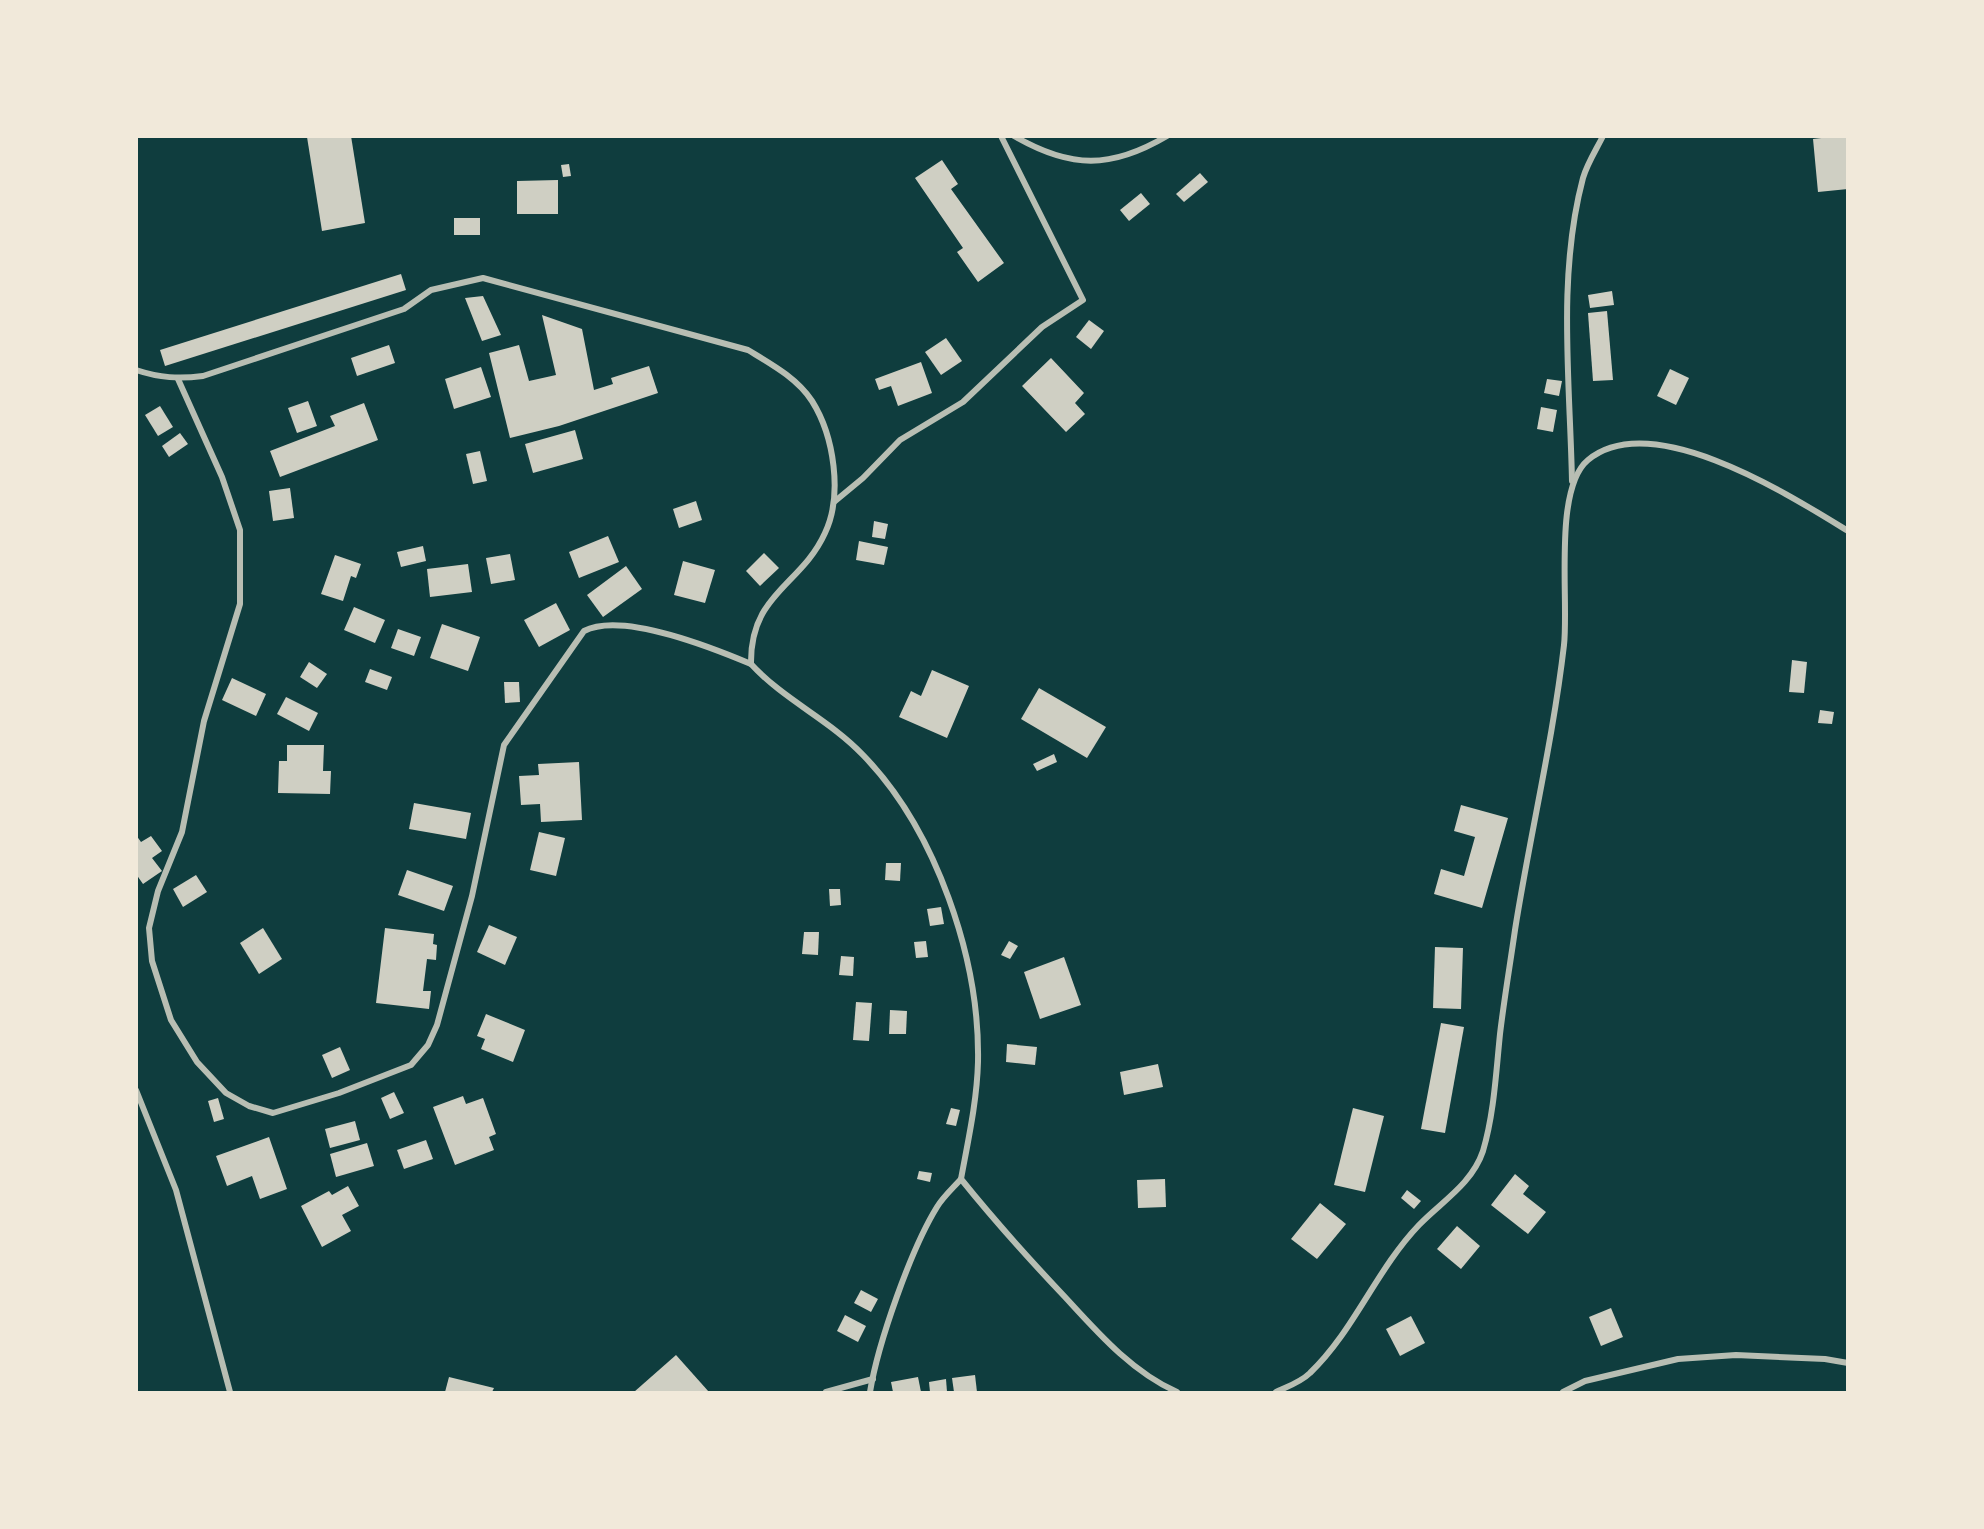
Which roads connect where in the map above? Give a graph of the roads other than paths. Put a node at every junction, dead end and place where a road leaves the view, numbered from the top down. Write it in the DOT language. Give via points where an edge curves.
graph roads {
  1 [pos="1001,136"];
  2 [pos="1014,136"];
  3 [pos="1167,136"];
  4 [pos="1603,136"];
  5 [pos="136,370"];
  6 [pos="178,379"];
  7 [pos="1572,483"];
  8 [pos="834,502"];
  9 [pos="1848,531"];
  10 [pos="751,664"];
  11 [pos="136,1090"];
  12 [pos="961,1179"];
  13 [pos="1848,1363"];
  14 [pos="873,1378"];
  15 [pos="230,1392"];
  16 [pos="826,1392"];
  17 [pos="870,1392"];
  18 [pos="1177,1392"];
  19 [pos="1276,1392"];
  20 [pos="1563,1392"];
  1 -- 8 [label="street" via="1083,300 1042,327 963,402 900,440"];
  2 -- 3 [label="street" via="1039,151 1072,162 1126,157"];
  4 -- 7 [label="street" via="1584,176 1569,243"];
  5 -- 6 [label="street"];
  6 -- 8 [label="street" via="203,376 404,309 431,290 483,278 748,350 783,371 811,400 822,422 832,463"];
  6 -- 10 [label="street" via="222,477 240,530 240,604 204,721 182,832 158,891 149,928 152,961 171,1020 204,1070 226,1094 249,1106 273,1113 339,1093 411,1065 428,1045 472,896 504,745 584,631 596,625 639,628 674,636"];
  7 -- 9 [label="street" via="1588,460 1614,447 1640,444 1687,450 1724,461"];
  7 -- 19 [label="street" via="1567,507 1564,645 1519,907 1494,1098 1482,1153 1470,1176 1392,1257 1308,1376"];
  8 -- 10 [label="street" via="825,533 811,556 779,588 762,612 753,633"];
  10 -- 12 [label="street" via="765,680 863,755 926,840 941,874 972,990 978,1038 976,1092"];
  11 -- 15 [label="street" via="176,1190"];
  12 -- 14 [label="street" via="938,1206 917,1246"];
  12 -- 18 [label="street" via="1003,1231 1095,1328 1148,1377"];
  13 -- 20 [label="street" via="1736,1355 1678,1359 1584,1381"];
  14 -- 16 [label="street"];
  14 -- 17 [label="street"];
}
